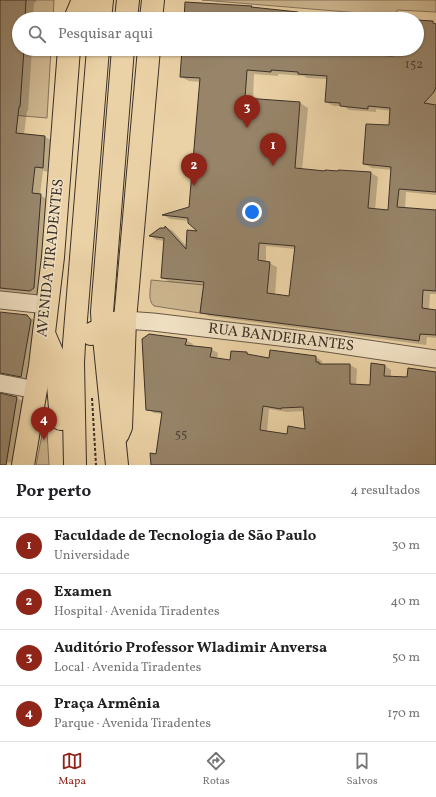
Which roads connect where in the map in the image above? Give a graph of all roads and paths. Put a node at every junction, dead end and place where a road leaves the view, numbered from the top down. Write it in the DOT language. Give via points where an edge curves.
graph roads {
  1 [pos="73,0"];
  2 [pos="83,0"];
  3 [pos="102,0"];
  4 [pos="128,0"];
  5 [pos="153,0"];
  6 [pos="72,12"];
  7 [pos="78,12"];
  8 [pos="101,12"];
  9 [pos="127,12"];
  10 [pos="152,12"];
  11 [pos="68,56"];
  12 [pos="97,56"];
  13 [pos="123,56"];
  14 [pos="148,56"];
  15 [pos="0,300"];
  16 [pos="47,305"];
  17 [pos="125,320"];
  18 [pos="103,328"];
  19 [pos="74,344"];
  20 [pos="436,359"];
  21 [pos="47,362"];
  22 [pos="0,383"];
  23 [pos="36,390"];
  24 [pos="92,393"];
  25 [pos="114,442"];
  26 [pos="23,465"];
  27 [pos="66,465"];
  28 [pos="75,465"];
  29 [pos="96,465"];
  30 [pos="117,465"];
  1 -- 6 [label="main road"];
  2 -- 7 [label="main road"];
  3 -- 8 [label="main road"];
  4 -- 9 [label="main road"];
  5 -- 10 [label="main road"];
  11 -- 16 [label="main road, AVENIDA TIRADENTES"];
  12 -- 19 [label="main road, AVENIDA TIRADENTES"];
  13 -- 18 [label="main road" via="102,312"];
  14 -- 17 [label="main road"];
  15 -- 16 [label="street"];
  16 -- 21 [label="main road, AVENIDA TIRADENTES" via="44,334"];
  17 -- 18 [label="main road"];
  17 -- 20 [label="street, RUA BANDEIRANTES" via="321,342"];
  17 -- 25 [label="main road" via="121,427"];
  18 -- 19 [label="main road"];
  18 -- 25 [label="main road"];
  19 -- 21 [label="main road"];
  19 -- 28 [label="main road, AVENIDA TIRADENTES"];
  21 -- 23 [label="main road"];
  21 -- 27 [label="main road" via="58,385"];
  22 -- 23 [label="street"];
  23 -- 26 [label="main road"];
  24 -- 29 [label="path"];
  25 -- 30 [label="main road"];
}
